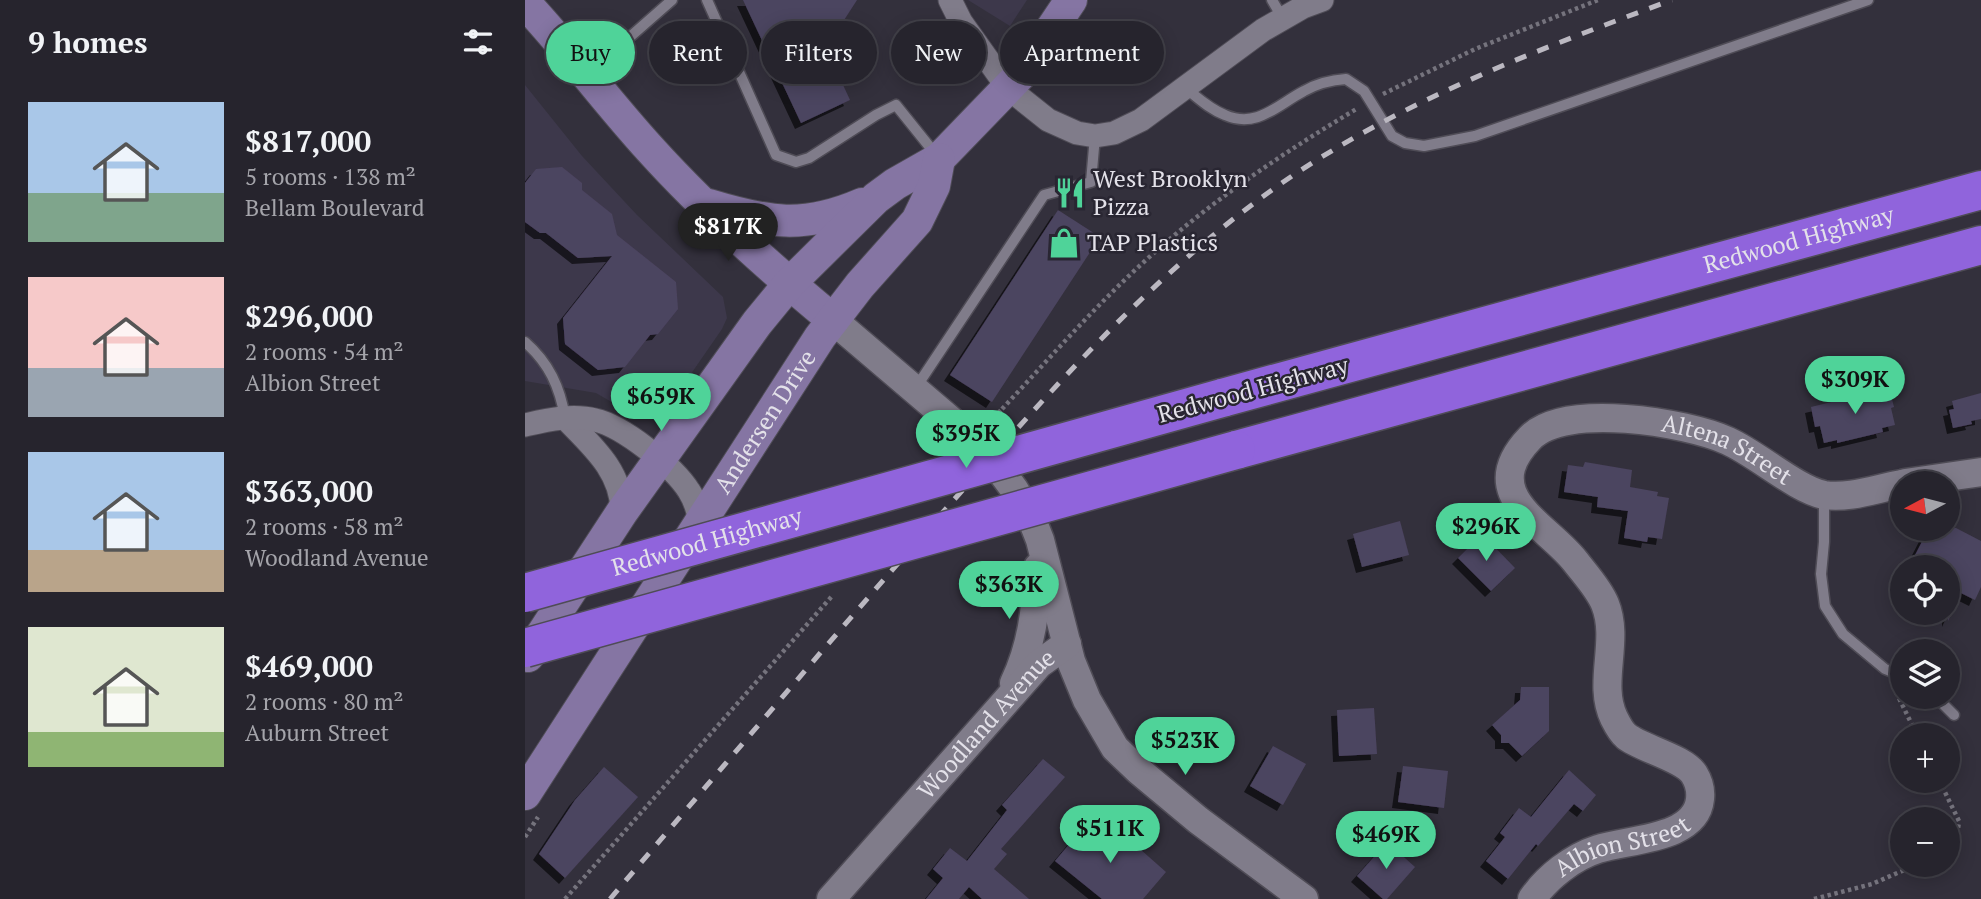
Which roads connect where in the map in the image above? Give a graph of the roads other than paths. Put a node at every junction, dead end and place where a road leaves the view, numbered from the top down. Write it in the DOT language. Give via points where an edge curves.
graph roads {
  1 [pos="673,0"];
  2 [pos="707,0"];
  3 [pos="950,0"];
  4 [pos="1071,0"];
  5 [pos="1322,0"];
  6 [pos="1868,0"];
  7 [pos="525,3"];
  8 [pos="1278,9"];
  9 [pos="546,27"];
  10 [pos="635,33"];
  11 [pos="596,84"];
  12 [pos="1184,87"];
  13 [pos="1008,88"];
  14 [pos="1094,136"];
  15 [pos="939,159"];
  16 [pos="1981,190"];
  17 [pos="876,198"];
  18 [pos="702,203"];
  19 [pos="1981,245"];
  20 [pos="789,284"];
  21 [pos="832,320"];
  22 [pos="525,342"];
  23 [pos="915,390"];
  24 [pos="565,418"];
  25 [pos="525,425"];
  26 [pos="1548,425"];
  27 [pos="660,459"];
  28 [pos="1981,472"];
  29 [pos="1960,475"];
  30 [pos="1890,486"];
  31 [pos="1824,495"];
  32 [pos="622,512"];
  33 [pos="701,522"];
  34 [pos="1040,540"];
  35 [pos="525,593"];
  36 [pos="1067,645"];
  37 [pos="525,648"];
  38 [pos="525,660"];
  39 [pos="1890,671"];
  40 [pos="1001,708"];
  41 [pos="1948,709"];
  42 [pos="1954,715"];
  43 [pos="525,794"];
  44 [pos="831,899"];
  45 [pos="1304,899"];
  46 [pos="1532,899"];
  1 -- 10 [label="lane"];
  2 -- 15 [label="lane" via="776,155 796,162 809,158 896,105"];
  3 -- 13 [label="street"];
  4 -- 13 [label="main road"];
  5 -- 8 [label="street"];
  6 -- 12 [label="lane" via="1462,139 1424,146 1405,144 1392,136 1364,91 1346,79 1328,80 1305,90 1254,120 1237,120 1209,107"];
  7 -- 9 [label="main road"];
  8 -- 12 [label="street"];
  11 -- 18 [label="main road" via="649,149"];
  12 -- 14 [label="street" via="1141,120"];
  13 -- 14 [label="street" via="1048,120"];
  13 -- 15 [label="main road"];
  14 -- 23 [label="lane" via="1091,182 1044,195"];
  15 -- 17 [label="main road"];
  15 -- 21 [label="main road, Andersen Drive" via="934,186 917,221"];
  16 -- 35 [label="highway, Redwood Highway, bridge"];
  17 -- 18 [label="main road" via="824,218 791,222"];
  17 -- 20 [label="main road"];
  18 -- 20 [label="main road"];
  19 -- 37 [label="highway, bridge"];
  20 -- 21 [label="main road"];
  20 -- 27 [label="main road"];
  21 -- 23 [label="street, Woodland Avenue"];
  21 -- 33 [label="main road, Andersen Drive"];
  22 -- 24 [label="lane" via="552,373"];
  23 -- 34 [label="street, Woodland Avenue" via="997,466 1031,517"];
  24 -- 25 [label="street"];
  24 -- 27 [label="street" via="597,420 611,426"];
  24 -- 32 [label="street" via="614,474"];
  26 -- 31 [label="street, Altena Street" via="1618,419 1689,428 1727,441"];
  26 -- 46 [label="street, Albion Street" via="1531,437 1513,464 1511,486 1517,501 1532,522 1572,557 1605,603 1611,628 1609,706 1616,722 1626,737 1693,772 1701,790 1699,808 1682,826 1647,840 1598,849 1541,885"];
  27 -- 32 [label="main road"];
  27 -- 33 [label="street" via="692,494"];
  28 -- 29 [label="street, Altena Street"];
  30 -- 31 [label="street, Altena Street"];
  31 -- 39 [label="lane" via="1821,574 1825,606 1843,634"];
  32 -- 38 [label="main road"];
  33 -- 43 [label="main road, Andersen Drive"];
  34 -- 36 [label="street, Woodland Avenue"];
  34 -- 40 [label="street" via="1030,644"];
  36 -- 40 [label="street, Woodland Avenue" via="1039,664"];
  36 -- 45 [label="street" via="1087,700 1115,748 1198,820"];
  40 -- 44 [label="street, Woodland Avenue"];
  41 -- 42 [label="lane"];
}
